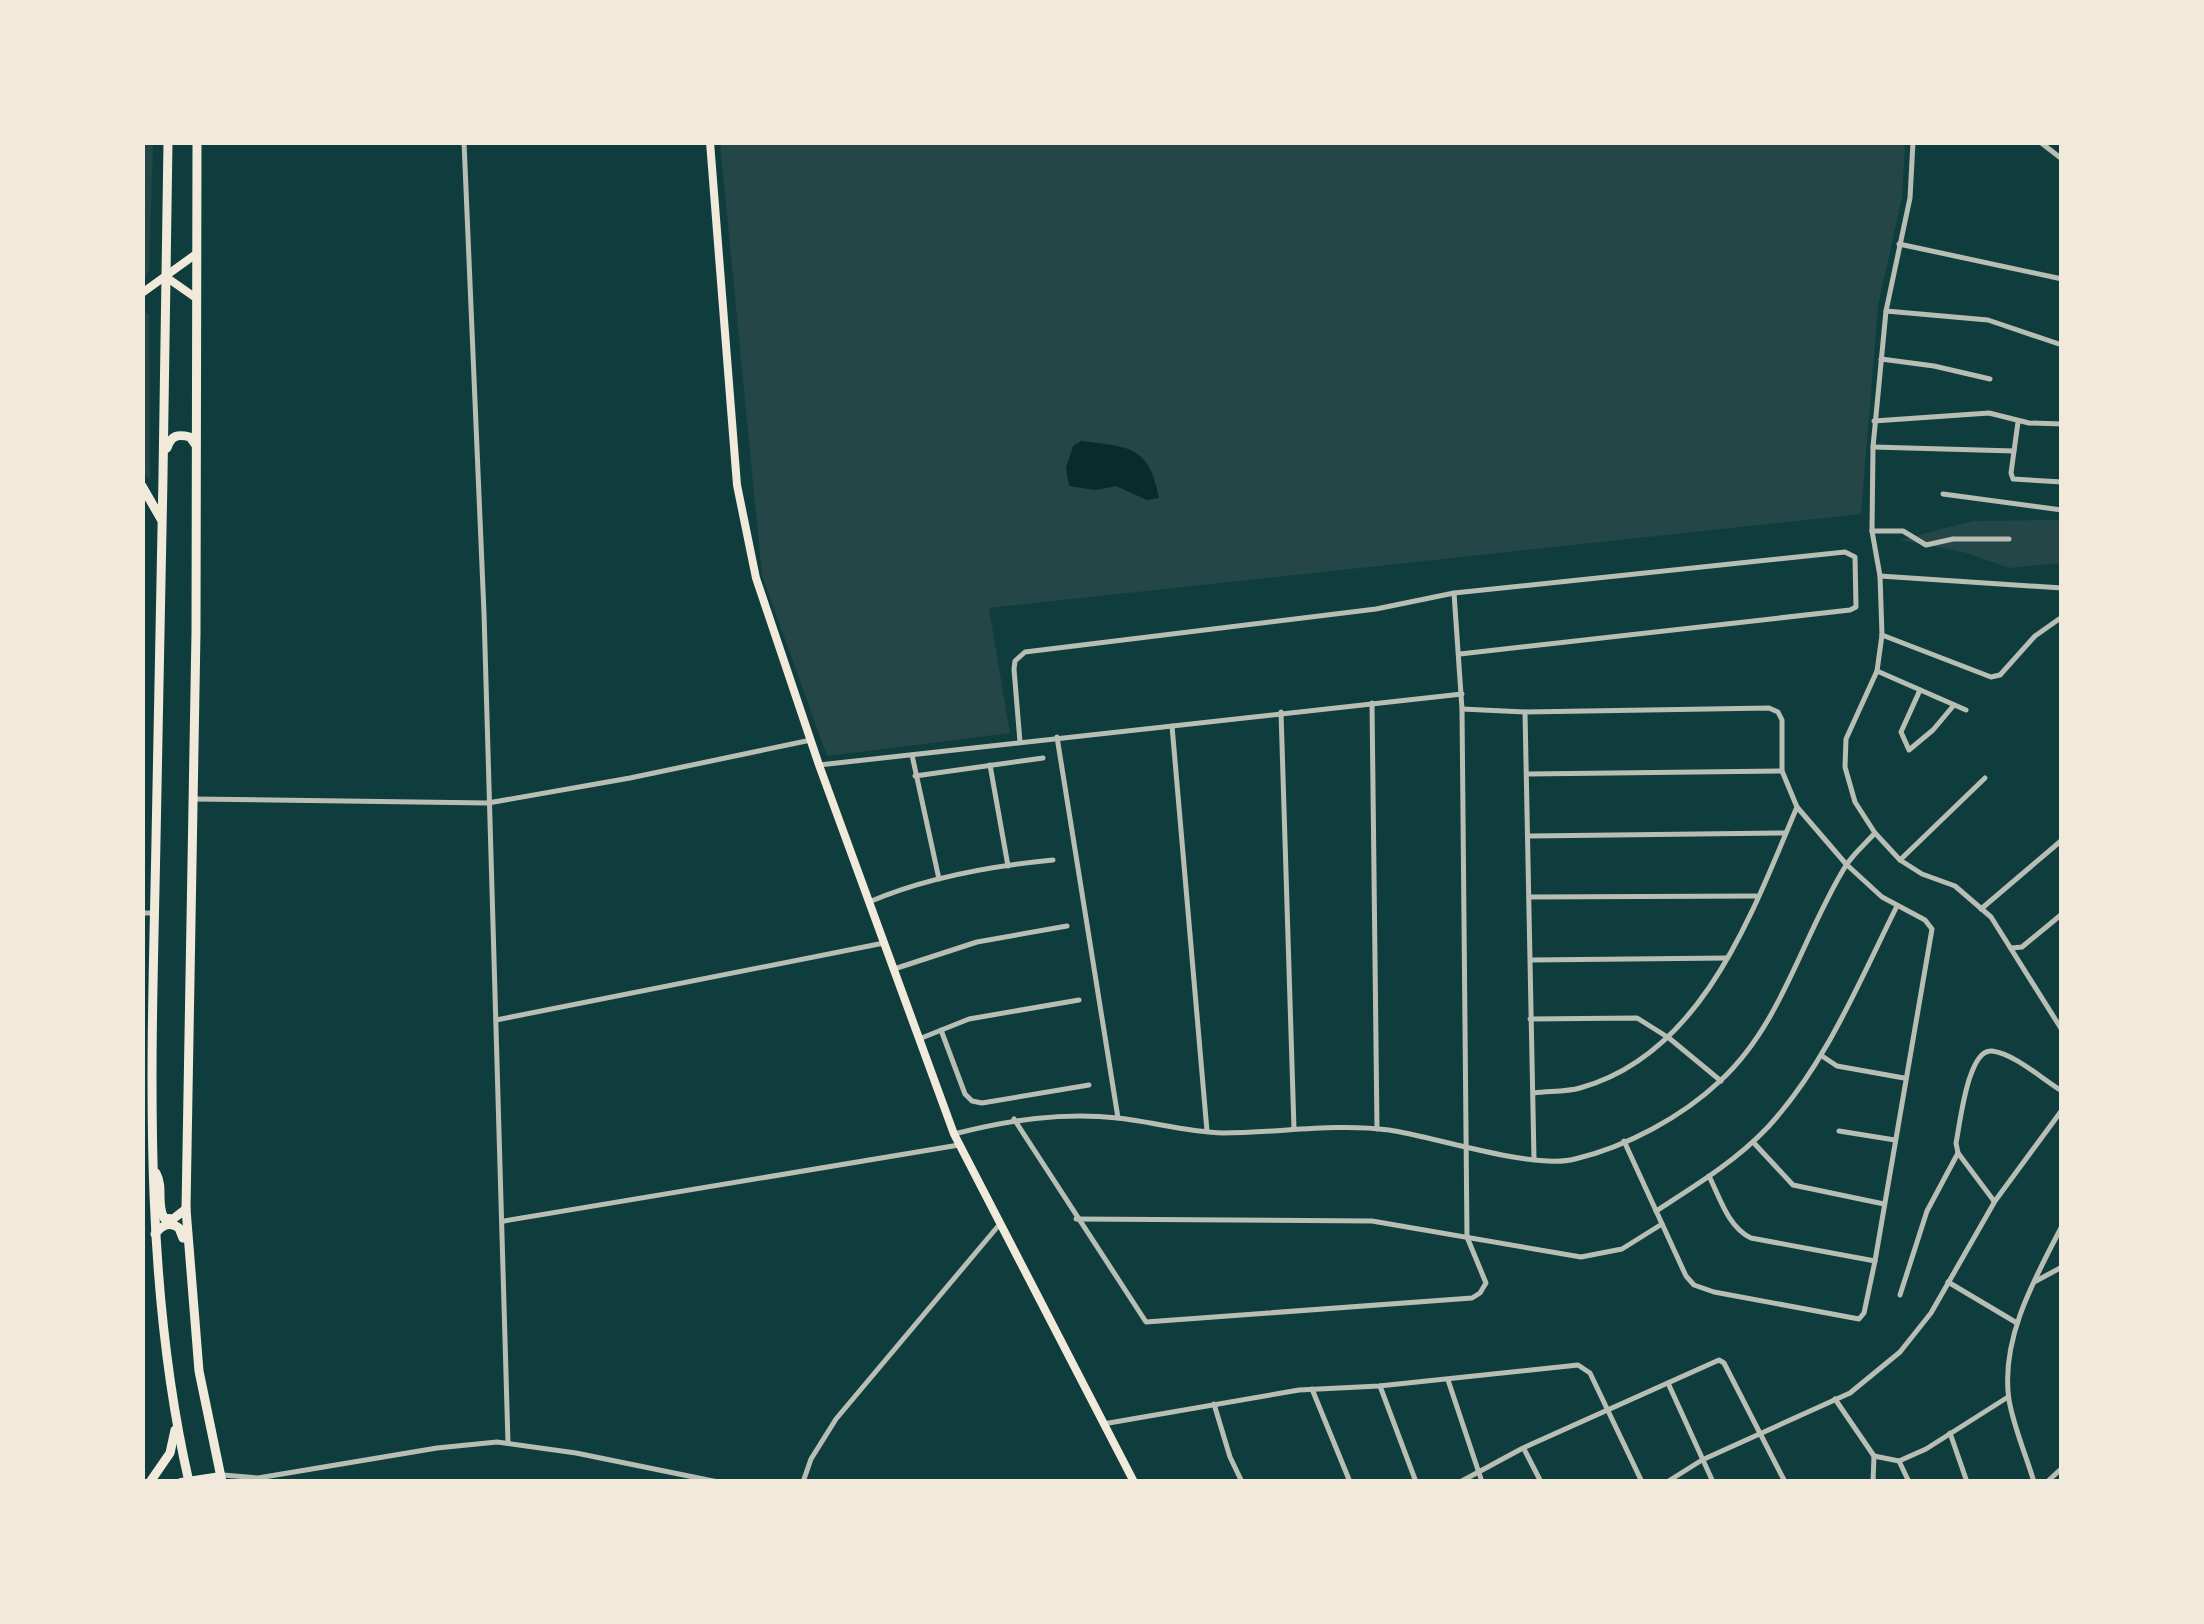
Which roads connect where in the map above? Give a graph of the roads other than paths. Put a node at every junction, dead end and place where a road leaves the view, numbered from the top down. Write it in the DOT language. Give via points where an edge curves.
graph roads {
  1 [pos="168,142"];
  2 [pos="197,142"];
  3 [pos="464,142"];
  4 [pos="710,142"];
  5 [pos="1912,142"];
  6 [pos="2040,142"];
  7 [pos="2062,159"];
  8 [pos="1899,244"];
  9 [pos="196,254"];
  10 [pos="166,277"];
  11 [pos="2062,279"];
  12 [pos="142,294"];
  13 [pos="196,298"];
  14 [pos="1886,311"];
  15 [pos="2062,345"];
  16 [pos="1881,359"];
  17 [pos="1990,379"];
  18 [pos="1874,421"];
  19 [pos="2018,421"];
  20 [pos="2062,424"];
  21 [pos="1873,447"];
  22 [pos="2014,451"];
  23 [pos="197,452"];
  24 [pos="165,455"];
  25 [pos="2062,482"];
  26 [pos="142,486"];
  27 [pos="1943,494"];
  28 [pos="2062,510"];
  29 [pos="162,521"];
  30 [pos="1872,531"];
  31 [pos="2009,539"];
  32 [pos="1880,576"];
  33 [pos="2062,588"];
  34 [pos="1454,593"];
  35 [pos="2062,617"];
  36 [pos="1882,635"];
  37 [pos="1460,654"];
  38 [pos="1877,672"];
  39 [pos="1920,690"];
  40 [pos="1462,694"];
  41 [pos="1372,704"];
  42 [pos="1954,705"];
  43 [pos="1462,709"];
  44 [pos="1966,710"];
  45 [pos="1281,712"];
  46 [pos="1526,712"];
  47 [pos="1172,726"];
  48 [pos="1058,738"];
  49 [pos="811,740"];
  50 [pos="1020,742"];
  51 [pos="912,755"];
  52 [pos="1043,758"];
  53 [pos="820,765"];
  54 [pos="990,765"];
  55 [pos="1782,771"];
  56 [pos="1528,774"];
  57 [pos="915,776"];
  58 [pos="1985,778"];
  59 [pos="192,799"];
  60 [pos="488,803"];
  61 [pos="1796,808"];
  62 [pos="1786,832"];
  63 [pos="1875,833"];
  64 [pos="1530,836"];
  65 [pos="2062,840"];
  66 [pos="1053,860"];
  67 [pos="1900,860"];
  68 [pos="1846,864"];
  69 [pos="1008,866"];
  70 [pos="940,879"];
  71 [pos="1757,896"];
  72 [pos="1529,898"];
  73 [pos="869,902"];
  74 [pos="1897,906"];
  75 [pos="1981,908"];
  76 [pos="142,913"];
  77 [pos="155,913"];
  78 [pos="2062,914"];
  79 [pos="1067,926"];
  80 [pos="884,943"];
  81 [pos="2012,948"];
  82 [pos="1727,958"];
  83 [pos="1530,960"];
  84 [pos="894,969"];
  85 [pos="1078,1000"];
  86 [pos="1530,1019"];
  87 [pos="496,1020"];
  88 [pos="2061,1027"];
  89 [pos="941,1030"];
  90 [pos="1668,1038"];
  91 [pos="920,1039"];
  92 [pos="1822,1056"];
  93 [pos="1904,1078"];
  94 [pos="1721,1081"];
  95 [pos="1088,1086"];
  96 [pos="2062,1091"];
  97 [pos="1534,1092"];
  98 [pos="2062,1110"];
  99 [pos="1118,1118"];
  100 [pos="1014,1120"];
  101 [pos="1294,1129"];
  102 [pos="1377,1129"];
  103 [pos="1207,1132"];
  104 [pos="1839,1132"];
  105 [pos="954,1134"];
  106 [pos="1894,1140"];
  107 [pos="1624,1141"];
  108 [pos="1753,1142"];
  109 [pos="959,1145"];
  110 [pos="1467,1146"];
  111 [pos="1958,1152"];
  112 [pos="1534,1159"];
  113 [pos="155,1171"];
  114 [pos="1709,1176"];
  115 [pos="1995,1201"];
  116 [pos="1884,1204"];
  117 [pos="186,1208"];
  118 [pos="1656,1211"];
  119 [pos="1076,1219"];
  120 [pos="504,1221"];
  121 [pos="1662,1224"];
  122 [pos="999,1225"];
  123 [pos="2062,1226"];
  124 [pos="155,1235"];
  125 [pos="1467,1236"];
  126 [pos="1875,1261"];
  127 [pos="2062,1267"];
  128 [pos="1948,1282"];
  129 [pos="2034,1282"];
  130 [pos="191,1289"];
  131 [pos="1900,1295"];
  132 [pos="2017,1323"];
  133 [pos="1448,1379"];
  134 [pos="1668,1383"];
  135 [pos="1380,1386"];
  136 [pos="1312,1389"];
  137 [pos="2008,1396"];
  138 [pos="1836,1399"];
  139 [pos="1214,1404"];
  140 [pos="1607,1411"];
  141 [pos="176,1417"];
  142 [pos="1103,1424"];
  143 [pos="1760,1434"];
  144 [pos="1950,1434"];
  145 [pos="508,1443"];
  146 [pos="1523,1448"];
  147 [pos="1874,1456"];
  148 [pos="1702,1460"];
  149 [pos="1900,1461"];
  150 [pos="2062,1468"];
  151 [pos="1477,1472"];
  152 [pos="221,1479"];
  153 [pos="254,1480"];
  154 [pos="189,1481"];
  155 [pos="1783,1481"];
  156 [pos="150,1482"];
  157 [pos="182,1482"];
  158 [pos="718,1482"];
  159 [pos="803,1482"];
  160 [pos="1134,1482"];
  161 [pos="1242,1482"];
  162 [pos="1350,1482"];
  163 [pos="1416,1482"];
  164 [pos="1460,1482"];
  165 [pos="1482,1482"];
  166 [pos="1541,1482"];
  167 [pos="1642,1482"];
  168 [pos="1667,1482"];
  169 [pos="1713,1482"];
  170 [pos="1873,1482"];
  171 [pos="1910,1482"];
  172 [pos="1967,1482"];
  173 [pos="2034,1482"];
  174 [pos="2047,1482"];
  1 -- 10 [label="main road"];
  2 -- 9 [label="main road"];
  3 -- 60 [label="street"];
  4 -- 49 [label="main road" via="745,532"];
  5 -- 8 [label="street" via="1910,198"];
  6 -- 7 [label="street"];
  8 -- 11 [label="street"];
  8 -- 14 [label="street"];
  9 -- 10 [label="main road"];
  9 -- 13 [label="main road"];
  10 -- 12 [label="main road"];
  10 -- 13 [label="main road"];
  10 -- 24 [label="main road"];
  13 -- 23 [label="main road"];
  14 -- 15 [label="street" via="1988,320"];
  14 -- 16 [label="street"];
  16 -- 17 [label="street"];
  16 -- 18 [label="street"];
  18 -- 19 [label="street" via="1988,413"];
  18 -- 21 [label="street"];
  19 -- 20 [label="street"];
  19 -- 22 [label="street"];
  21 -- 22 [label="street"];
  21 -- 30 [label="street"];
  22 -- 25 [label="street" via="2013,479"];
  23 -- 24 [label="main road" via="190,436 179,434"];
  23 -- 59 [label="main road"];
  24 -- 29 [label="main road"];
  26 -- 29 [label="main road"];
  27 -- 28 [label="street"];
  29 -- 77 [label="main road"];
  30 -- 31 [label="street" via="1903,531 1926,544"];
  30 -- 32 [label="street"];
  32 -- 33 [label="street"];
  32 -- 36 [label="street"];
  34 -- 37 [label="street"];
  34 -- 37 [label="street" via="1845,552 1855,557 1856,607 1843,611"];
  34 -- 50 [label="street" via="1376,609 1025,652 1014,669"];
  35 -- 36 [label="street" via="1991,677"];
  36 -- 38 [label="street"];
  37 -- 40 [label="street"];
  38 -- 39 [label="street"];
  38 -- 63 [label="street" via="1844,754 1855,802"];
  39 -- 42 [label="street"];
  39 -- 42 [label="street" via="1902,732 1909,750"];
  40 -- 41 [label="street"];
  40 -- 43 [label="street"];
  41 -- 45 [label="street"];
  41 -- 102 [label="street"];
  42 -- 44 [label="street"];
  43 -- 46 [label="street"];
  43 -- 110 [label="street"];
  45 -- 47 [label="street"];
  45 -- 101 [label="street"];
  46 -- 55 [label="street" via="1769,708 1782,720"];
  46 -- 56 [label="street"];
  47 -- 48 [label="street"];
  47 -- 103 [label="street"];
  48 -- 50 [label="street"];
  48 -- 99 [label="street"];
  49 -- 53 [label="main road"];
  49 -- 60 [label="street"];
  50 -- 51 [label="street"];
  51 -- 53 [label="street"];
  51 -- 57 [label="street"];
  52 -- 54 [label="street"];
  53 -- 73 [label="main road"];
  54 -- 57 [label="street"];
  54 -- 69 [label="street"];
  55 -- 56 [label="street"];
  55 -- 61 [label="street"];
  56 -- 64 [label="street"];
  57 -- 70 [label="street"];
  58 -- 67 [label="street"];
  59 -- 60 [label="street"];
  59 -- 117 [label="main road"];
  60 -- 87 [label="street"];
  61 -- 62 [label="street"];
  61 -- 68 [label="street"];
  62 -- 64 [label="street"];
  62 -- 71 [label="street"];
  63 -- 67 [label="street"];
  63 -- 68 [label="street"];
  64 -- 72 [label="street"];
  65 -- 75 [label="street"];
  66 -- 69 [label="street"];
  67 -- 75 [label="street" via="1955,886"];
  68 -- 74 [label="street"];
  68 -- 94 [label="street" via="1782,994"];
  69 -- 70 [label="street"];
  70 -- 73 [label="street"];
  71 -- 72 [label="street"];
  71 -- 82 [label="street"];
  72 -- 83 [label="street"];
  73 -- 80 [label="main road"];
  74 -- 92 [label="street"];
  74 -- 93 [label="street" via="1929,923 1931,938"];
  75 -- 81 [label="street"];
  76 -- 77 [label="street"];
  77 -- 113 [label="main road"];
  78 -- 81 [label="street"];
  79 -- 84 [label="street" via="977,942"];
  80 -- 84 [label="main road"];
  80 -- 87 [label="street"];
  81 -- 88 [label="street"];
  82 -- 83 [label="street"];
  82 -- 90 [label="street"];
  83 -- 86 [label="street"];
  84 -- 91 [label="main road"];
  85 -- 89 [label="street"];
  86 -- 90 [label="street" via="1637,1018"];
  86 -- 97 [label="street"];
  87 -- 120 [label="street"];
  89 -- 91 [label="street"];
  89 -- 95 [label="street" via="972,1102"];
  90 -- 94 [label="street"];
  90 -- 97 [label="street" via="1606,1079 1577,1090"];
  91 -- 105 [label="main road"];
  92 -- 93 [label="street" via="1838,1066"];
  92 -- 108 [label="street"];
  93 -- 106 [label="street"];
  94 -- 107 [label="street" via="1674,1116"];
  96 -- 111 [label="street" via="2008,1058 1983,1052 1973,1062"];
  97 -- 112 [label="street"];
  98 -- 115 [label="street"];
  99 -- 100 [label="street"];
  99 -- 103 [label="street"];
  100 -- 105 [label="street"];
  100 -- 119 [label="street"];
  101 -- 102 [label="street"];
  101 -- 103 [label="street"];
  102 -- 110 [label="street"];
  104 -- 106 [label="street"];
  105 -- 109 [label="main road"];
  106 -- 116 [label="street"];
  107 -- 112 [label="street" via="1572,1160"];
  107 -- 118 [label="street"];
  108 -- 114 [label="street"];
  108 -- 116 [label="street" via="1793,1185"];
  109 -- 120 [label="street"];
  109 -- 122 [label="main road"];
  110 -- 112 [label="street"];
  110 -- 125 [label="street"];
  111 -- 115 [label="street"];
  111 -- 131 [label="street" via="1927,1210"];
  113 -- 117 [label="main road" via="164,1218 174,1219"];
  113 -- 124 [label="main road"];
  114 -- 118 [label="street"];
  114 -- 126 [label="street" via="1742,1234"];
  115 -- 128 [label="street"];
  116 -- 126 [label="street"];
  117 -- 130 [label="main road"];
  118 -- 121 [label="street"];
  119 -- 125 [label="street" via="1372,1221"];
  119 -- 125 [label="street" via="1146,1322 1472,1298 1486,1283"];
  120 -- 145 [label="street"];
  121 -- 125 [label="street" via="1622,1249 1582,1257"];
  121 -- 126 [label="street" via="1686,1276 1704,1290 1855,1320 1864,1314"];
  122 -- 142 [label="main road"];
  122 -- 159 [label="street" via="836,1419"];
  123 -- 129 [label="street"];
  124 -- 130 [label="main road" via="166,1225 180,1228"];
  124 -- 141 [label="main road"];
  127 -- 129 [label="street"];
  128 -- 132 [label="street"];
  128 -- 138 [label="street" via="1900,1352"];
  129 -- 132 [label="street"];
  130 -- 152 [label="main road"];
  132 -- 137 [label="street"];
  133 -- 135 [label="street"];
  133 -- 140 [label="street" via="1578,1365 1586,1368"];
  133 -- 151 [label="street"];
  134 -- 140 [label="street"];
  134 -- 143 [label="street" via="1715,1360 1724,1363"];
  134 -- 148 [label="street"];
  135 -- 136 [label="street"];
  135 -- 163 [label="street"];
  136 -- 139 [label="street"];
  136 -- 162 [label="street"];
  137 -- 144 [label="street"];
  137 -- 173 [label="street"];
  138 -- 143 [label="street"];
  138 -- 147 [label="street"];
  139 -- 142 [label="street"];
  139 -- 161 [label="street"];
  140 -- 146 [label="street"];
  140 -- 167 [label="street"];
  141 -- 154 [label="main road"];
  141 -- 156 [label="main road" via="170,1453"];
  142 -- 160 [label="main road"];
  143 -- 148 [label="street"];
  143 -- 155 [label="street"];
  144 -- 149 [label="street"];
  144 -- 172 [label="street"];
  145 -- 153 [label="street" via="437,1448"];
  145 -- 158 [label="street"];
  146 -- 151 [label="street"];
  146 -- 166 [label="street"];
  147 -- 149 [label="street"];
  147 -- 170 [label="street"];
  148 -- 168 [label="street"];
  148 -- 169 [label="street"];
  149 -- 171 [label="street"];
  150 -- 174 [label="street"];
  151 -- 164 [label="street"];
  151 -- 165 [label="street"];
  152 -- 153 [label="street"];
  152 -- 154 [label="main road"];
  154 -- 157 [label="main road"];
}
